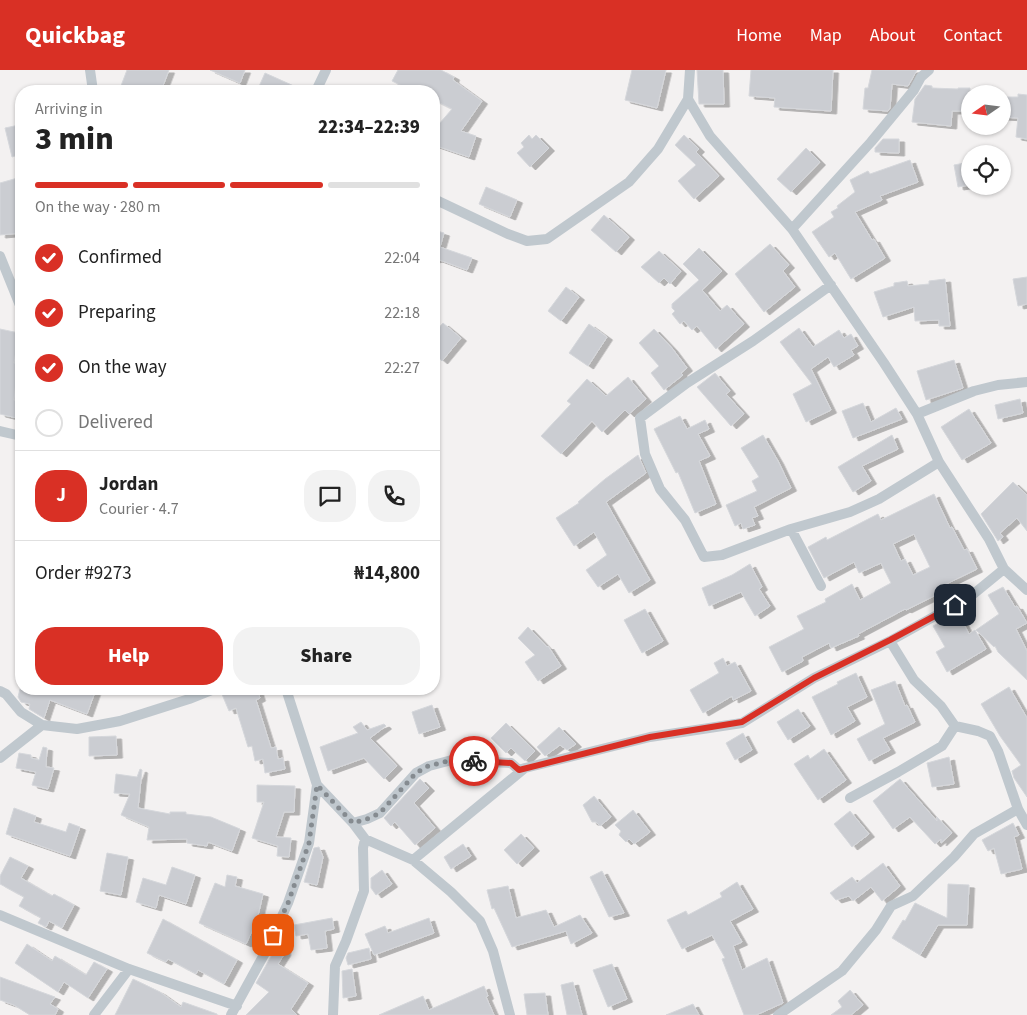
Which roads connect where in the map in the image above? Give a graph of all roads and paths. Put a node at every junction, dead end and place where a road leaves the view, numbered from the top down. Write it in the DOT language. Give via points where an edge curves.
graph roads {
  1 [pos="90,70"];
  2 [pos="326,70"];
  3 [pos="690,70"];
  4 [pos="929,70"];
  5 [pos="93,85"];
  6 [pos="319,85"];
  7 [pos="688,98"];
  8 [pos="440,202"];
  9 [pos="792,229"];
  10 [pos="0,256"];
  11 [pos="831,286"];
  12 [pos="15,293"];
  13 [pos="1027,382"];
  14 [pos="917,414"];
  15 [pos="0,431"];
  16 [pos="15,435"];
  17 [pos="939,462"];
  18 [pos="791,528"];
  19 [pos="1004,569"];
  20 [pos="821,586"];
  21 [pos="1027,590"];
  22 [pos="890,640"];
  23 [pos="0,691"];
  24 [pos="199,695"];
  25 [pos="288,695"];
  26 [pos="42,725"];
  27 [pos="955,726"];
  28 [pos="0,758"];
  29 [pos="525,768"];
  30 [pos="317,785"];
  31 [pos="850,798"];
  32 [pos="1018,809"];
  33 [pos="353,823"];
  34 [pos="1027,825"];
  35 [pos="365,839"];
  36 [pos="413,860"];
  37 [pos="0,915"];
  38 [pos="129,969"];
  39 [pos="234,1011"];
  40 [pos="94,1015"];
  41 [pos="333,1015"];
  42 [pos="510,1015"];
  43 [pos="778,1015"];
  1 -- 5 [label="street"];
  2 -- 6 [label="street"];
  3 -- 7 [label="street"];
  4 -- 9 [label="street" via="871,142"];
  7 -- 8 [label="street" via="658,149 629,182 547,239 527,241"];
  7 -- 9 [label="street" via="710,136"];
  9 -- 11 [label="street"];
  10 -- 12 [label="street"];
  11 -- 14 [label="street"];
  11 -- 18 [label="street" via="640,418 645,454 660,489 685,520 704,557 722,555"];
  13 -- 14 [label="street" via="974,391"];
  14 -- 17 [label="street"];
  15 -- 16 [label="street"];
  17 -- 18 [label="street" via="879,499 850,512"];
  17 -- 19 [label="street" via="989,539"];
  18 -- 20 [label="street"];
  19 -- 21 [label="street"];
  19 -- 22 [label="street" via="971,596"];
  22 -- 27 [label="street" via="914,680 941,706"];
  22 -- 29 [label="street" via="814,678 742,722 650,737"];
  23 -- 26 [label="street" via="21,712"];
  24 -- 26 [label="street" via="120,721 77,729"];
  25 -- 30 [label="street"];
  26 -- 28 [label="street"];
  27 -- 31 [label="street" via="942,746"];
  27 -- 32 [label="street" via="990,736"];
  29 -- 33 [label="street" via="519,770 511,763 452,760 428,766 416,773 380,813"];
  29 -- 36 [label="street"];
  30 -- 33 [label="street"];
  30 -- 39 [label="street" via="309,843 291,895"];
  32 -- 34 [label="street"];
  32 -- 43 [label="street" via="974,834 913,896 891,906 842,971"];
  33 -- 35 [label="street"];
  35 -- 36 [label="street"];
  35 -- 41 [label="street" via="364,891 335,966"];
  36 -- 42 [label="street" via="480,921 493,951"];
  37 -- 38 [label="street"];
  38 -- 39 [label="street"];
  38 -- 40 [label="street"];
}
